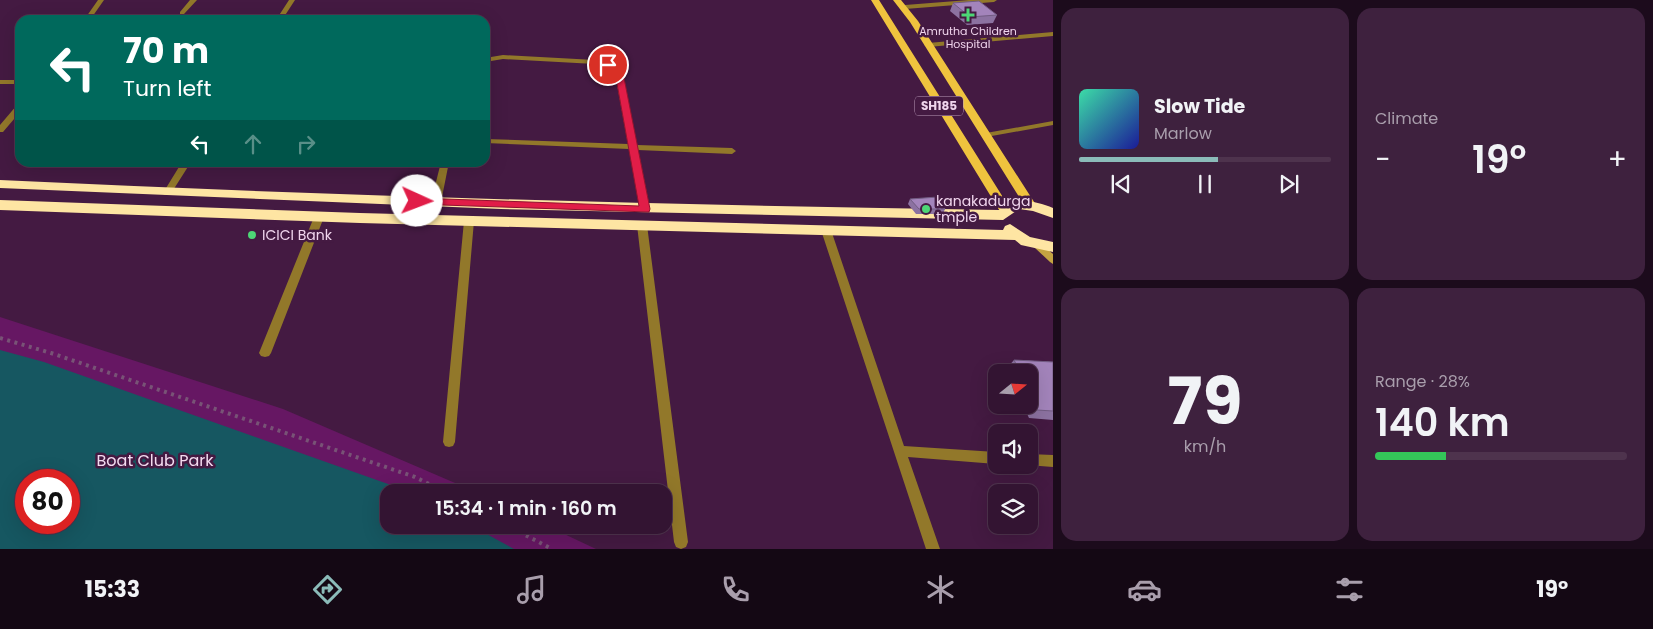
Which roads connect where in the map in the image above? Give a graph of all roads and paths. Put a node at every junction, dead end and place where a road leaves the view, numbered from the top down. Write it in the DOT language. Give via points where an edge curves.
graph roads {
  1 [pos="101,0"];
  2 [pos="194,0"];
  3 [pos="292,0"];
  4 [pos="875,0"];
  5 [pos="994,0"];
  6 [pos="901,4"];
  7 [pos="182,13"];
  8 [pos="90,15"];
  9 [pos="282,15"];
  10 [pos="1053,34"];
  11 [pos="928,45"];
  12 [pos="490,59"];
  13 [pos="0,82"];
  14 [pos="15,82"];
  15 [pos="15,113"];
  16 [pos="1053,123"];
  17 [pos="0,130"];
  18 [pos="986,135"];
  19 [pos="490,141"];
  20 [pos="634,148"];
  21 [pos="732,151"];
  22 [pos="184,167"];
  23 [pos="444,167"];
  24 [pos="0,184"];
  25 [pos="167,193"];
  26 [pos="436,202"];
  27 [pos="0,204"];
  28 [pos="1030,205"];
  29 [pos="645,209"];
  30 [pos="1004,213"];
  31 [pos="1053,214"];
  32 [pos="319,217"];
  33 [pos="469,221"];
  34 [pos="642,226"];
  35 [pos="826,230"];
  36 [pos="1016,235"];
  37 [pos="1037,245"];
  38 [pos="1053,247"];
  39 [pos="1053,260"];
  40 [pos="0,338"];
  41 [pos="265,352"];
  42 [pos="449,442"];
  43 [pos="900,451"];
  44 [pos="988,457"];
  45 [pos="1038,460"];
  46 [pos="1053,461"];
  47 [pos="428,484"];
  48 [pos="523,534"];
  49 [pos="681,542"];
  50 [pos="552,549"];
  51 [pos="933,549"];
  1 -- 8 [label="street"];
  2 -- 7 [label="street"];
  3 -- 9 [label="street"];
  4 -- 30 [label="main road, SH185"];
  5 -- 6 [label="street"];
  6 -- 11 [label="main road, SH185"];
  10 -- 11 [label="street"];
  11 -- 18 [label="main road, SH185"];
  12 -- 20 [label="street" via="504,57 608,65 620,78"];
  13 -- 14 [label="street"];
  15 -- 17 [label="street"];
  16 -- 18 [label="street"];
  18 -- 28 [label="main road, SH185"];
  19 -- 20 [label="street"];
  20 -- 21 [label="street"];
  20 -- 29 [label="street"];
  22 -- 25 [label="street"];
  23 -- 26 [label="street"];
  24 -- 25 [label="highway"];
  25 -- 26 [label="highway"];
  26 -- 29 [label="highway"];
  27 -- 32 [label="highway"];
  28 -- 30 [label="highway" via="1011,206"];
  28 -- 31 [label="highway"];
  29 -- 30 [label="highway"];
  30 -- 36 [label="highway" via="1006,225"];
  32 -- 33 [label="highway"];
  32 -- 41 [label="street"];
  33 -- 34 [label="highway"];
  33 -- 42 [label="street"];
  34 -- 35 [label="highway"];
  34 -- 49 [label="street"];
  35 -- 36 [label="highway"];
  35 -- 43 [label="street"];
  36 -- 37 [label="highway"];
  37 -- 38 [label="highway"];
  37 -- 39 [label="main road"];
  40 -- 47 [label="path"];
  43 -- 44 [label="street"];
  43 -- 51 [label="street"];
  45 -- 46 [label="street"];
  48 -- 50 [label="path"];
}
